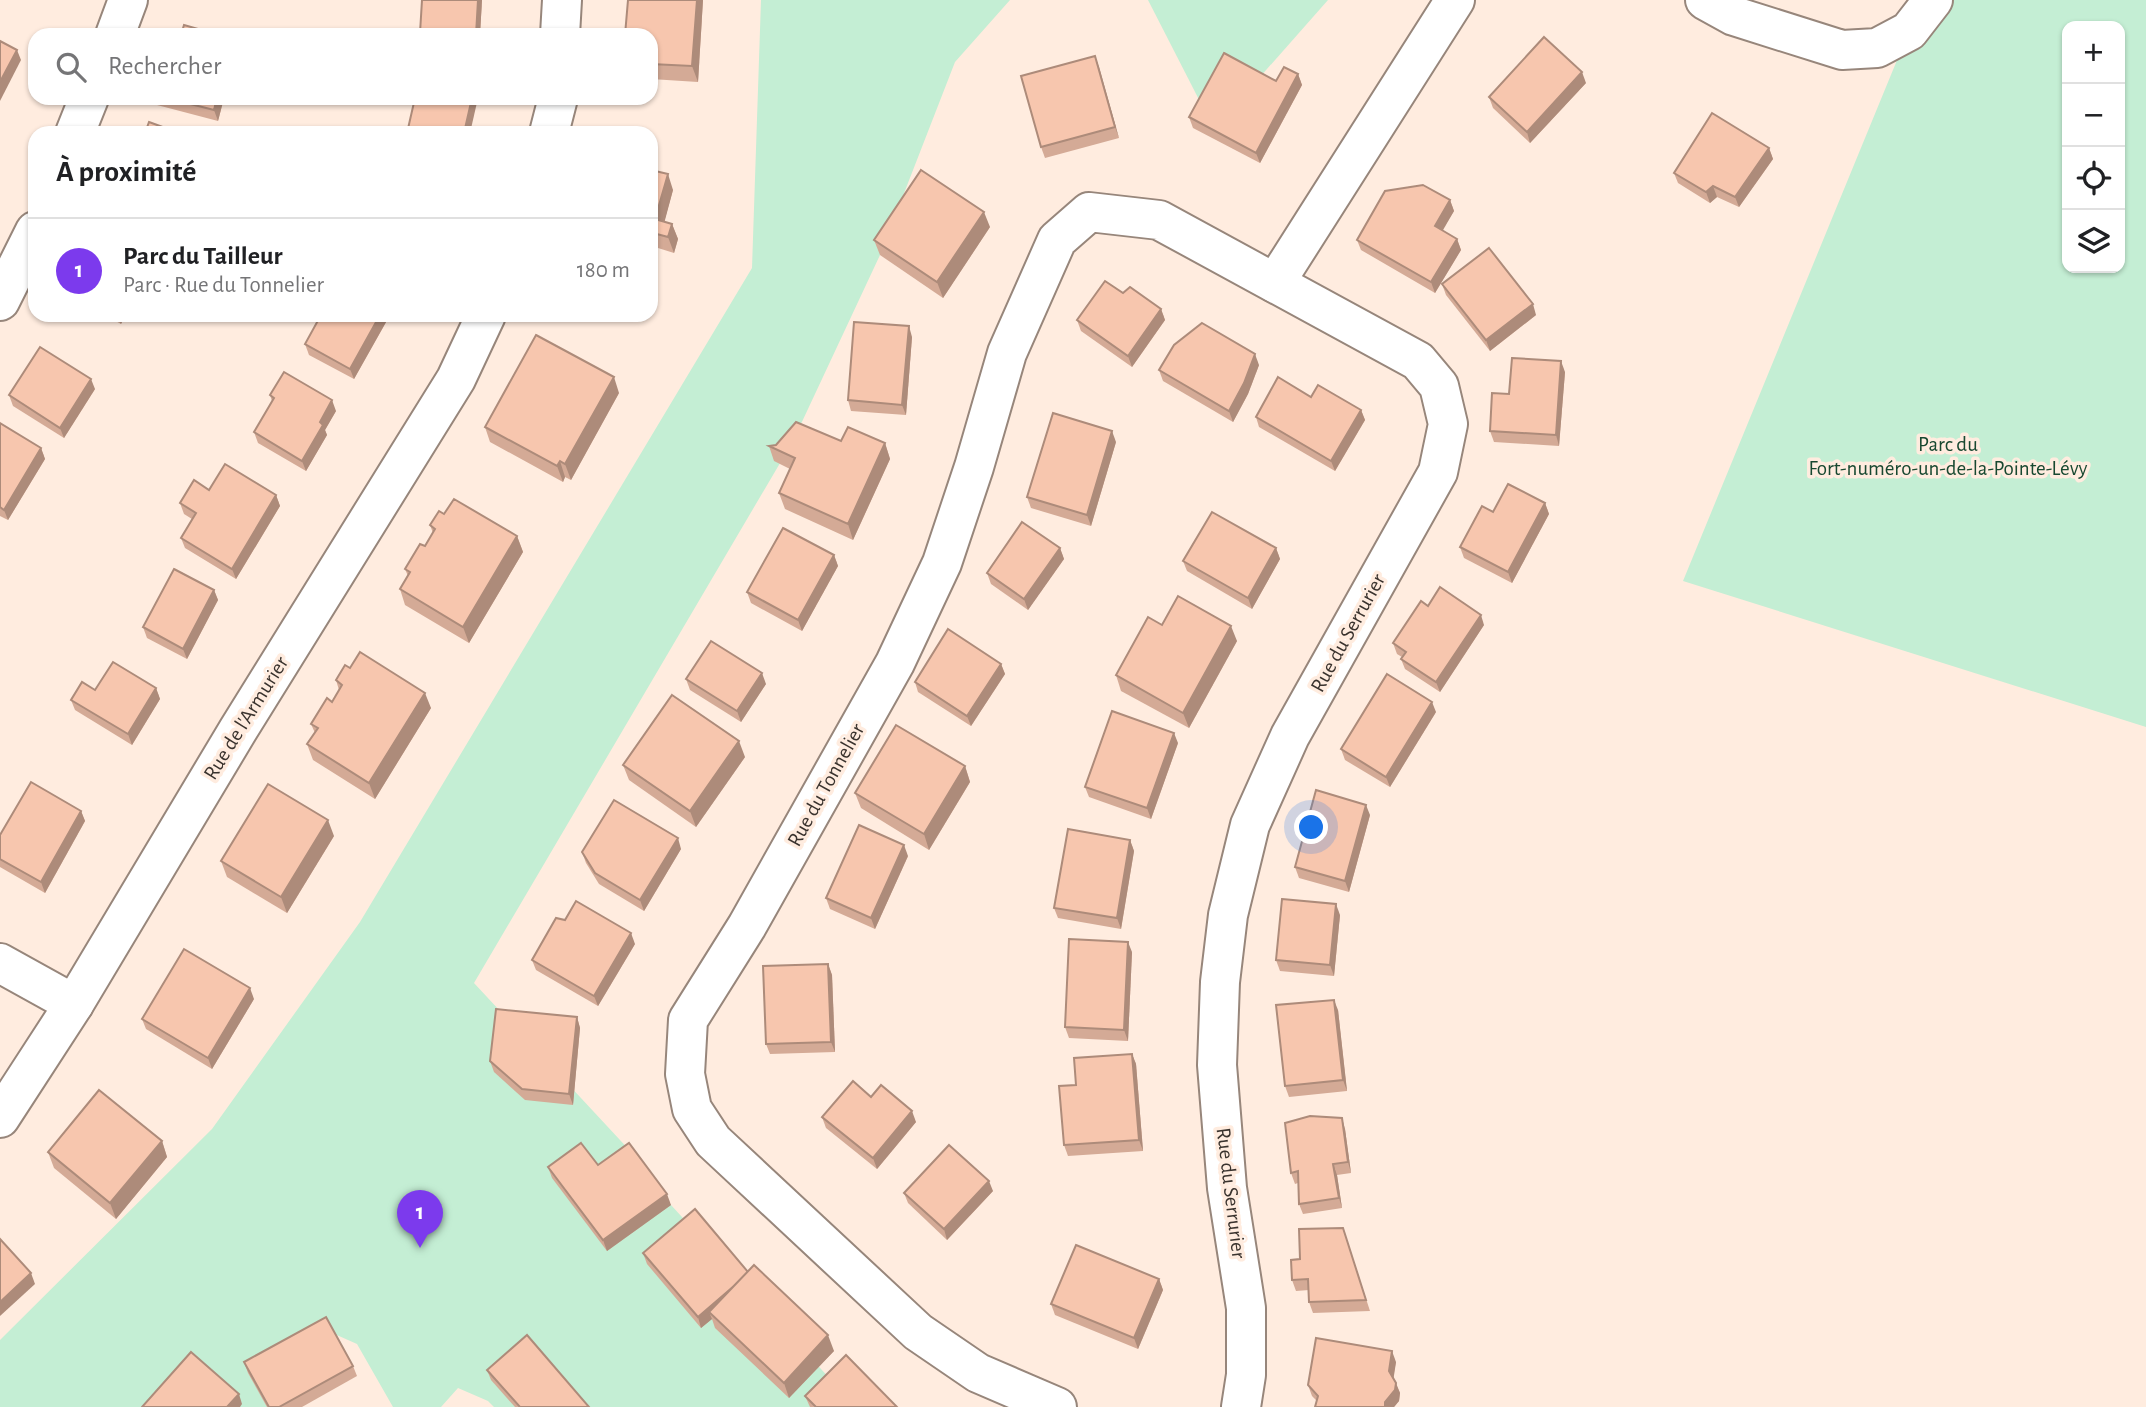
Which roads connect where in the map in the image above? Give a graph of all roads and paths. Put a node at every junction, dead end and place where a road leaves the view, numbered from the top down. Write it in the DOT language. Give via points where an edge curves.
graph roads {
  1 [pos="562,0"];
  2 [pos="1455,0"];
  3 [pos="1705,0"];
  4 [pos="1933,0"];
  5 [pos="560,28"];
  6 [pos="86,105"];
  7 [pos="556,105"];
  8 [pos="78,126"];
  9 [pos="551,126"];
  10 [pos="28,245"];
  11 [pos="1275,283"];
  12 [pos="0,301"];
  13 [pos="483,322"];
  14 [pos="0,963"];
  15 [pos="74,1004"];
  16 [pos="0,1118"];
  17 [pos="1056,1407"];
  18 [pos="1241,1407"];
  1 -- 5 [label="street"];
  2 -- 11 [label="street"];
  3 -- 4 [label="street" via="1734,16 1842,50 1877,48 1909,31"];
  6 -- 8 [label="street"];
  7 -- 9 [label="street"];
  10 -- 12 [label="street"];
  11 -- 17 [label="street, Rue du Tonnelier" via="1159,220 1089,212 1057,240 1007,353 942,563 895,663 761,902 688,1020 685,1073 692,1109 713,1141 918,1332 978,1373"];
  11 -- 18 [label="street, Rue du Serrurier" via="1418,361 1439,386 1448,424 1438,472 1290,736 1250,825 1228,915 1217,1065 1227,1188 1246,1308"];
  13 -- 15 [label="street, Rue de l'Armurier" via="456,379"];
  14 -- 15 [label="street"];
  15 -- 16 [label="street, Rue de l'Armurier"];
}
